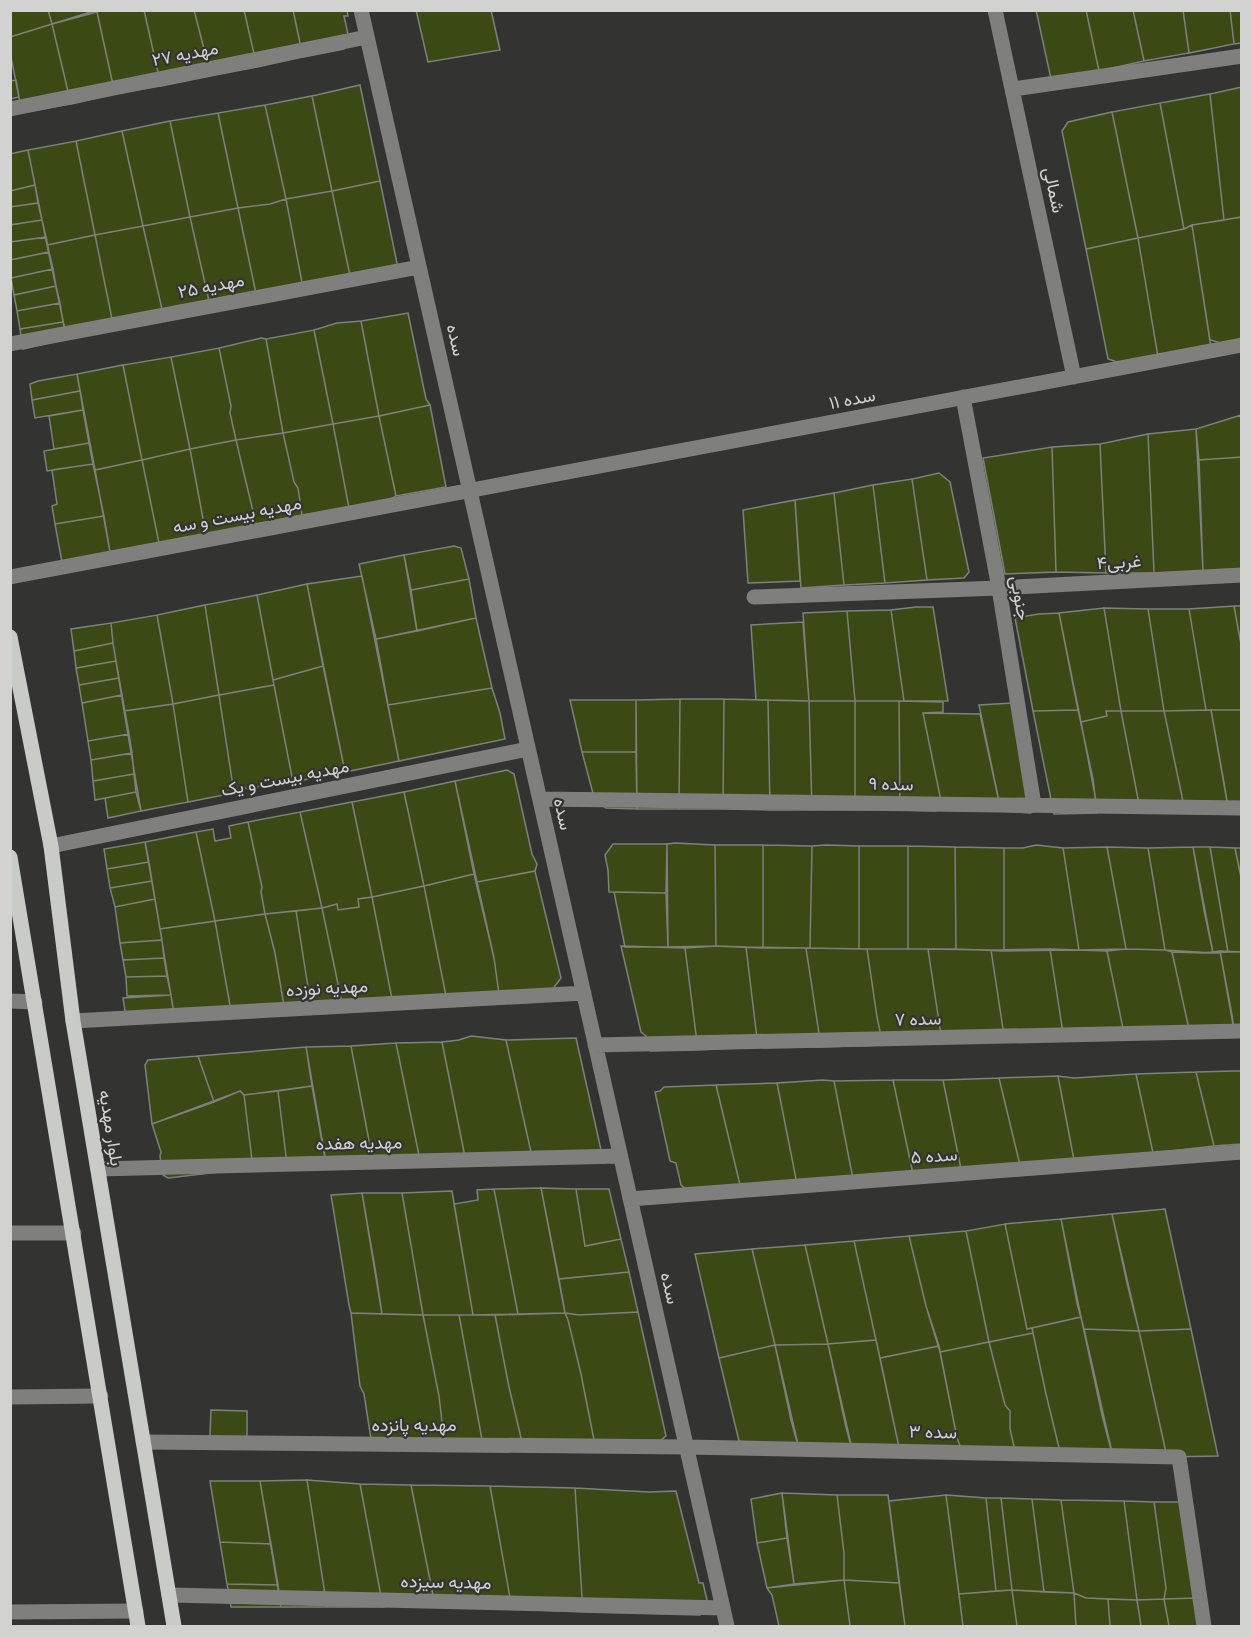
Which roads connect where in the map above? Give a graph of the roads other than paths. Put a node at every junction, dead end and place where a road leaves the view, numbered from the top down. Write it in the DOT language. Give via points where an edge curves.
graph roads {
  1 [pos="362,10"];
  2 [pos="995,10"];
  3 [pos="368,37"];
  4 [pos="1242,56"];
  5 [pos="1013,89"];
  6 [pos="10,109"];
  7 [pos="419,267"];
  8 [pos="10,344"];
  9 [pos="1242,345"];
  10 [pos="1074,377"];
  11 [pos="963,398"];
  12 [pos="470,491"];
  13 [pos="1242,575"];
  14 [pos="10,578"];
  15 [pos="999,588"];
  16 [pos="754,597"];
  17 [pos="10,637"];
  18 [pos="528,749"];
  19 [pos="540,799"];
  20 [pos="1034,806"];
  21 [pos="1242,808"];
  22 [pos="51,846"];
  23 [pos="10,857"];
  24 [pos="584,993"];
  25 [pos="10,1001"];
  26 [pos="36,1002"];
  27 [pos="74,1022"];
  28 [pos="1242,1031"];
  29 [pos="596,1046"];
  30 [pos="1242,1152"];
  31 [pos="620,1156"];
  32 [pos="98,1169"];
  33 [pos="630,1199"];
  34 [pos="10,1233"];
  35 [pos="74,1233"];
  36 [pos="101,1396"];
  37 [pos="10,1397"];
  38 [pos="143,1442"];
  39 [pos="686,1447"];
  40 [pos="169,1595"];
  41 [pos="723,1608"];
  42 [pos="10,1612"];
  43 [pos="137,1619"];
  44 [pos="174,1626"];
  45 [pos="727,1626"];
  46 [pos="1204,1626"];
  1 -- 3 [label="street, سده"];
  2 -- 5 [label="street, شمالی"];
  3 -- 6 [label="street, مهدیه ۲۷"];
  3 -- 7 [label="street, سده"];
  4 -- 5 [label="street"];
  5 -- 10 [label="street, شمالی"];
  7 -- 8 [label="street, مهدیه ۲۵"];
  7 -- 12 [label="street, سده"];
  9 -- 10 [label="street, سده ۱۱"];
  10 -- 11 [label="street, سده ۱۱"];
  11 -- 12 [label="street, سده ۱۱"];
  11 -- 15 [label="street, جنوبی"];
  12 -- 14 [label="street, مهدیه بیست و سه"];
  12 -- 18 [label="street, سده"];
  13 -- 15 [label="street, غربی۴"];
  15 -- 16 [label="street, غربی۴"];
  15 -- 20 [label="street, جنوبی"];
  17 -- 22 [label="main road, بلوار مهدیه"];
  18 -- 19 [label="street, سده"];
  18 -- 22 [label="street, مهدیه بیست و یک"];
  19 -- 20 [label="street, سده ۹"];
  19 -- 24 [label="street, سده"];
  20 -- 21 [label="street, سده ۹"];
  22 -- 27 [label="main road, بلوار مهدیه"];
  23 -- 26 [label="main road"];
  24 -- 27 [label="street, مهدیه نوزده"];
  24 -- 29 [label="street, سده"];
  25 -- 26 [label="street"];
  26 -- 35 [label="main road"];
  27 -- 32 [label="main road, بلوار مهدیه"];
  28 -- 29 [label="street, سده ۷"];
  29 -- 31 [label="street, سده"];
  30 -- 33 [label="street, سده ۵"];
  31 -- 32 [label="street, مهدیه هفده"];
  31 -- 33 [label="street, سده"];
  32 -- 38 [label="main road, بلوار مهدیه"];
  33 -- 39 [label="street, سده"];
  34 -- 35 [label="street"];
  35 -- 36 [label="main road"];
  36 -- 37 [label="street"];
  36 -- 43 [label="main road"];
  38 -- 39 [label="street, مهدیه پانزده"];
  38 -- 40 [label="main road, بلوار مهدیه"];
  39 -- 41 [label="street, سده"];
  39 -- 46 [label="street, سده ۳" via="1179,1457"];
  40 -- 41 [label="street, مهدیه سیزده"];
  40 -- 44 [label="main road, بلوار مهدیه"];
  41 -- 45 [label="street, سده"];
  42 -- 43 [label="street"];
}
